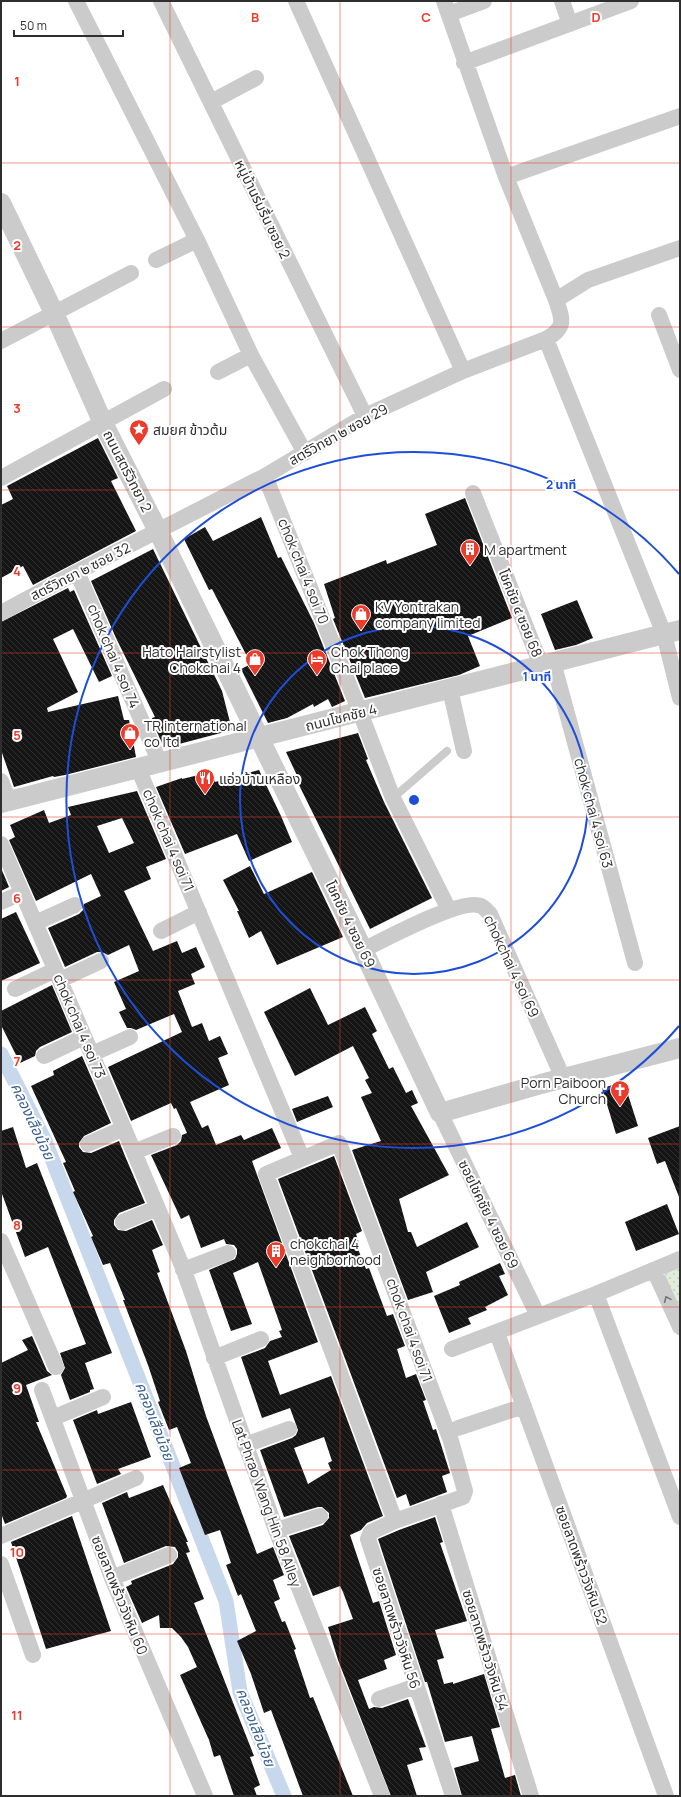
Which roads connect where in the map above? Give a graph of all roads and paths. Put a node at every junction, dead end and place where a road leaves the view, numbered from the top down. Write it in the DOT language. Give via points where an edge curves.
graph roads {
  1 [pos="76,1"];
  2 [pos="161,1"];
  3 [pos="296,1"];
  4 [pos="484,1"];
  5 [pos="562,1"];
  6 [pos="631,1"];
  7 [pos="446,7"];
  8 [pos="570,24"];
  9 [pos="464,63"];
  10 [pos="256,78"];
  11 [pos="211,102"];
  12 [pos="680,116"];
  13 [pos="506,177"];
  14 [pos="2,206"];
  15 [pos="197,240"];
  16 [pos="680,248"];
  17 [pos="156,260"];
  18 [pos="131,273"];
  19 [pos="556,300"];
  20 [pos="54,313"];
  21 [pos="659,316"];
  22 [pos="546,340"];
  23 [pos="1,341"];
  24 [pos="251,356"];
  25 [pos="680,370"];
  26 [pos="463,371"];
  27 [pos="218,372"];
  28 [pos="164,389"];
  29 [pos="365,416"];
  30 [pos="102,423"];
  31 [pos="305,454"];
  32 [pos="265,476"];
  33 [pos="1,478"];
  34 [pos="473,494"];
  35 [pos="158,531"];
  36 [pos="77,572"];
  37 [pos="1,613"];
  38 [pos="672,632"];
  39 [pos="547,664"];
  40 [pos="450,689"];
  41 [pos="680,698"];
  42 [pos="360,712"];
  43 [pos="258,738"];
  44 [pos="447,751"];
  45 [pos="464,751"];
  46 [pos="160,763"];
  47 [pos="138,768"];
  48 [pos="1,781"];
  49 [pos="392,798"];
  50 [pos="5,802"];
  51 [pos="1,844"];
  52 [pos="22,893"];
  53 [pos="1,902"];
  54 [pos="75,905"];
  55 [pos="449,910"];
  56 [pos="199,912"];
  57 [pos="35,923"];
  58 [pos="161,931"];
  59 [pos="363,950"];
  60 [pos="101,961"];
  61 [pos="635,963"];
  62 [pos="58,975"];
  63 [pos="15,989"];
  64 [pos="84,1037"];
  65 [pos="130,1037"];
  66 [pos="680,1048"];
  67 [pos="92,1054"];
  68 [pos="44,1056"];
  69 [pos="563,1078"];
  70 [pos="440,1113"];
  71 [pos="124,1128"];
  72 [pos="172,1136"];
  73 [pos="88,1144"];
  74 [pos="134,1152"];
  75 [pos="302,1158"];
  76 [pos="157,1208"];
  77 [pos="123,1222"];
  78 [pos="1,1241"];
  79 [pos="228,1253"];
  80 [pos="680,1258"];
  81 [pos="183,1270"];
  82 [pos="654,1270"];
  83 [pos="596,1294"];
  84 [pos="538,1316"];
  85 [pos="680,1327"];
  86 [pos="497,1333"];
  87 [pos="261,1339"];
  88 [pos="452,1349"];
  89 [pos="214,1358"];
  90 [pos="56,1367"];
  91 [pos="42,1390"];
  92 [pos="103,1397"];
  93 [pos="524,1406"];
  94 [pos="53,1418"];
  95 [pos="458,1428"];
  96 [pos="289,1429"];
  97 [pos="245,1445"];
  98 [pos="136,1478"];
  99 [pos="465,1491"];
  100 [pos="82,1501"];
  101 [pos="441,1504"];
  102 [pos="320,1516"];
  103 [pos="680,1517"];
  104 [pos="395,1521"];
  105 [pos="276,1530"];
  106 [pos="1,1536"];
  107 [pos="169,1556"];
  108 [pos="1,1564"];
  109 [pos="112,1578"];
  110 [pos="33,1655"];
  111 [pos="416,1686"];
  112 [pos="379,1699"];
  113 [pos="205,1796"];
  114 [pos="382,1796"];
  115 [pos="453,1796"];
  116 [pos="532,1796"];
  117 [pos="666,1796"];
  1 -- 15 [label="street"];
  2 -- 11 [label="street, หมู่บ้านร่มรื่น ซอย 2"];
  3 -- 26 [label="street"];
  4 -- 7 [label="street"];
  5 -- 8 [label="street"];
  6 -- 8 [label="street"];
  7 -- 9 [label="street"];
  8 -- 9 [label="street"];
  9 -- 13 [label="street"];
  10 -- 11 [label="street"];
  11 -- 29 [label="street, หมู่บ้านร่มรื่น ซอย 2"];
  12 -- 13 [label="street"];
  13 -- 19 [label="street"];
  14 -- 20 [label="street, ถนนสตรีวิทยา 2"];
  15 -- 17 [label="street"];
  15 -- 24 [label="street"];
  16 -- 19 [label="street" via="588,280"];
  18 -- 20 [label="street"];
  19 -- 22 [label="street, สตรีวิทยา ๒ ซอย 29" via="562,324 556,334"];
  20 -- 23 [label="street"];
  20 -- 30 [label="street, ถนนสตรีวิทยา 2"];
  21 -- 25 [label="street"];
  22 -- 26 [label="street, สตรีวิทยา ๒ ซอย 29"];
  22 -- 38 [label="street"];
  24 -- 27 [label="street"];
  24 -- 31 [label="street"];
  26 -- 29 [label="street, สตรีวิทยา ๒ ซอย 29"];
  28 -- 30 [label="street"];
  29 -- 31 [label="street, สตรีวิทยา ๒ ซอย 29"];
  30 -- 33 [label="street"];
  30 -- 35 [label="street, ถนนสตรีวิทยา 2"];
  31 -- 32 [label="street, สตรีวิทยา ๒ ซอย 29"];
  32 -- 35 [label="street, สตรีวิทยา ๒ ซอย 29"];
  32 -- 42 [label="street, chok chai 4 soi 70"];
  34 -- 39 [label="street, โชคชัย ๔ ซอย 68"];
  35 -- 36 [label="street, สตรีวิทยา ๒ ซอย 32"];
  35 -- 43 [label="street, ถนนสตรีวิทยา 2"];
  36 -- 37 [label="street, สตรีวิทยา ๒ ซอย 32"];
  36 -- 46 [label="street, chok chai 4 soi 74"];
  38 -- 39 [label="street, ถนนโชคชัย 4"];
  38 -- 41 [label="street"];
  39 -- 40 [label="street, ถนนโชคชัย 4"];
  39 -- 61 [label="street, chok chai 4 soi 63"];
  40 -- 42 [label="street, ถนนโชคชัย 4"];
  40 -- 45 [label="street"];
  42 -- 43 [label="street, ถนนโชคชัย 4"];
  42 -- 49 [label="street, chok chai 4 soi 70"];
  43 -- 46 [label="street, ถนนโชคชัย 4"];
  43 -- 59 [label="street, โชคชัย 4 ซอย 69"];
  44 -- 49 [label="lane"];
  46 -- 47 [label="street, ถนนโชคชัย 4"];
  47 -- 50 [label="street, ถนนโชคชัย 4"];
  47 -- 56 [label="street, chok chai 4 soi 71"];
  48 -- 50 [label="street"];
  49 -- 55 [label="street, chok chai 4 soi 70"];
  51 -- 52 [label="street, chok chai 4 soi 73"];
  52 -- 53 [label="street"];
  52 -- 57 [label="street, chok chai 4 soi 73"];
  54 -- 57 [label="street"];
  55 -- 59 [label="street, chokchai 4 soi 69"];
  55 -- 69 [label="street, chokchai 4 soi 69" via="469,904 481,906 490,914"];
  56 -- 58 [label="street"];
  56 -- 75 [label="street, chok chai 4 soi 71"];
  57 -- 62 [label="street, chok chai 4 soi 73"];
  59 -- 70 [label="street, โชคชัย 4 ซอย 69"];
  60 -- 62 [label="street"];
  62 -- 63 [label="street"];
  62 -- 64 [label="street, chok chai 4 soi 73"];
  64 -- 67 [label="street, chok chai 4 soi 73"];
  64 -- 68 [label="street"];
  65 -- 67 [label="street"];
  66 -- 69 [label="street"];
  67 -- 71 [label="street, chok chai 4 soi 73"];
  69 -- 70 [label="street"];
  70 -- 84 [label="street, ซอยโชคชัย 4 ซอย 69"];
  71 -- 73 [label="street"];
  71 -- 74 [label="street, chok chai 4 soi 73"];
  72 -- 74 [label="street"];
  74 -- 76 [label="street, chok chai 4 soi 73"];
  75 -- 99 [label="street, chok chai 4 soi 71" via="339,1143 342,1149 451,1441"];
  75 -- 104 [label="street" via="266,1174"];
  76 -- 77 [label="street"];
  76 -- 81 [label="street, Lat Phrao Wang Hin 58 Alley"];
  78 -- 90 [label="street"];
  79 -- 81 [label="street"];
  80 -- 82 [label="street"];
  81 -- 89 [label="street, Lat Phrao Wang Hin 58 Alley"];
  82 -- 83 [label="street"];
  85 -- 82 [label="street, one-way"];
  83 -- 84 [label="street"];
  83 -- 103 [label="street"];
  84 -- 86 [label="street"];
  86 -- 88 [label="street"];
  86 -- 93 [label="street, ซอยลาดพร้าววังหิน 52"];
  87 -- 89 [label="street"];
  89 -- 97 [label="street, Lat Phrao Wang Hin 58 Alley"];
  91 -- 94 [label="street, ซอยลาดพร้าววังหิน 60"];
  92 -- 94 [label="street"];
  93 -- 95 [label="street"];
  93 -- 117 [label="street, ซอยลาดพร้าววังหิน 52"];
  94 -- 100 [label="street, ซอยลาดพร้าววังหิน 60"];
  96 -- 97 [label="street"];
  97 -- 105 [label="street, Lat Phrao Wang Hin 58 Alley"];
  98 -- 100 [label="street"];
  99 -- 101 [label="street, ซอยลาดพร้าววังหิน 56" via="463,1496"];
  100 -- 106 [label="street"];
  100 -- 109 [label="street, ซอยลาดพร้าววังหิน 60"];
  101 -- 104 [label="street, ซอยลาดพร้าววังหิน 56"];
  101 -- 116 [label="street, ซอยลาดพร้าววังหิน 54"];
  102 -- 105 [label="street"];
  104 -- 111 [label="street, ซอยลาดพร้าววังหิน 56" via="371,1532 368,1539"];
  105 -- 114 [label="street, Lat Phrao Wang Hin 58 Alley"];
  107 -- 109 [label="street"];
  108 -- 110 [label="street"];
  109 -- 113 [label="street, ซอยลาดพร้าววังหิน 60"];
  111 -- 112 [label="street"];
  111 -- 115 [label="street, ซอยลาดพร้าววังหิน 56"];
}
